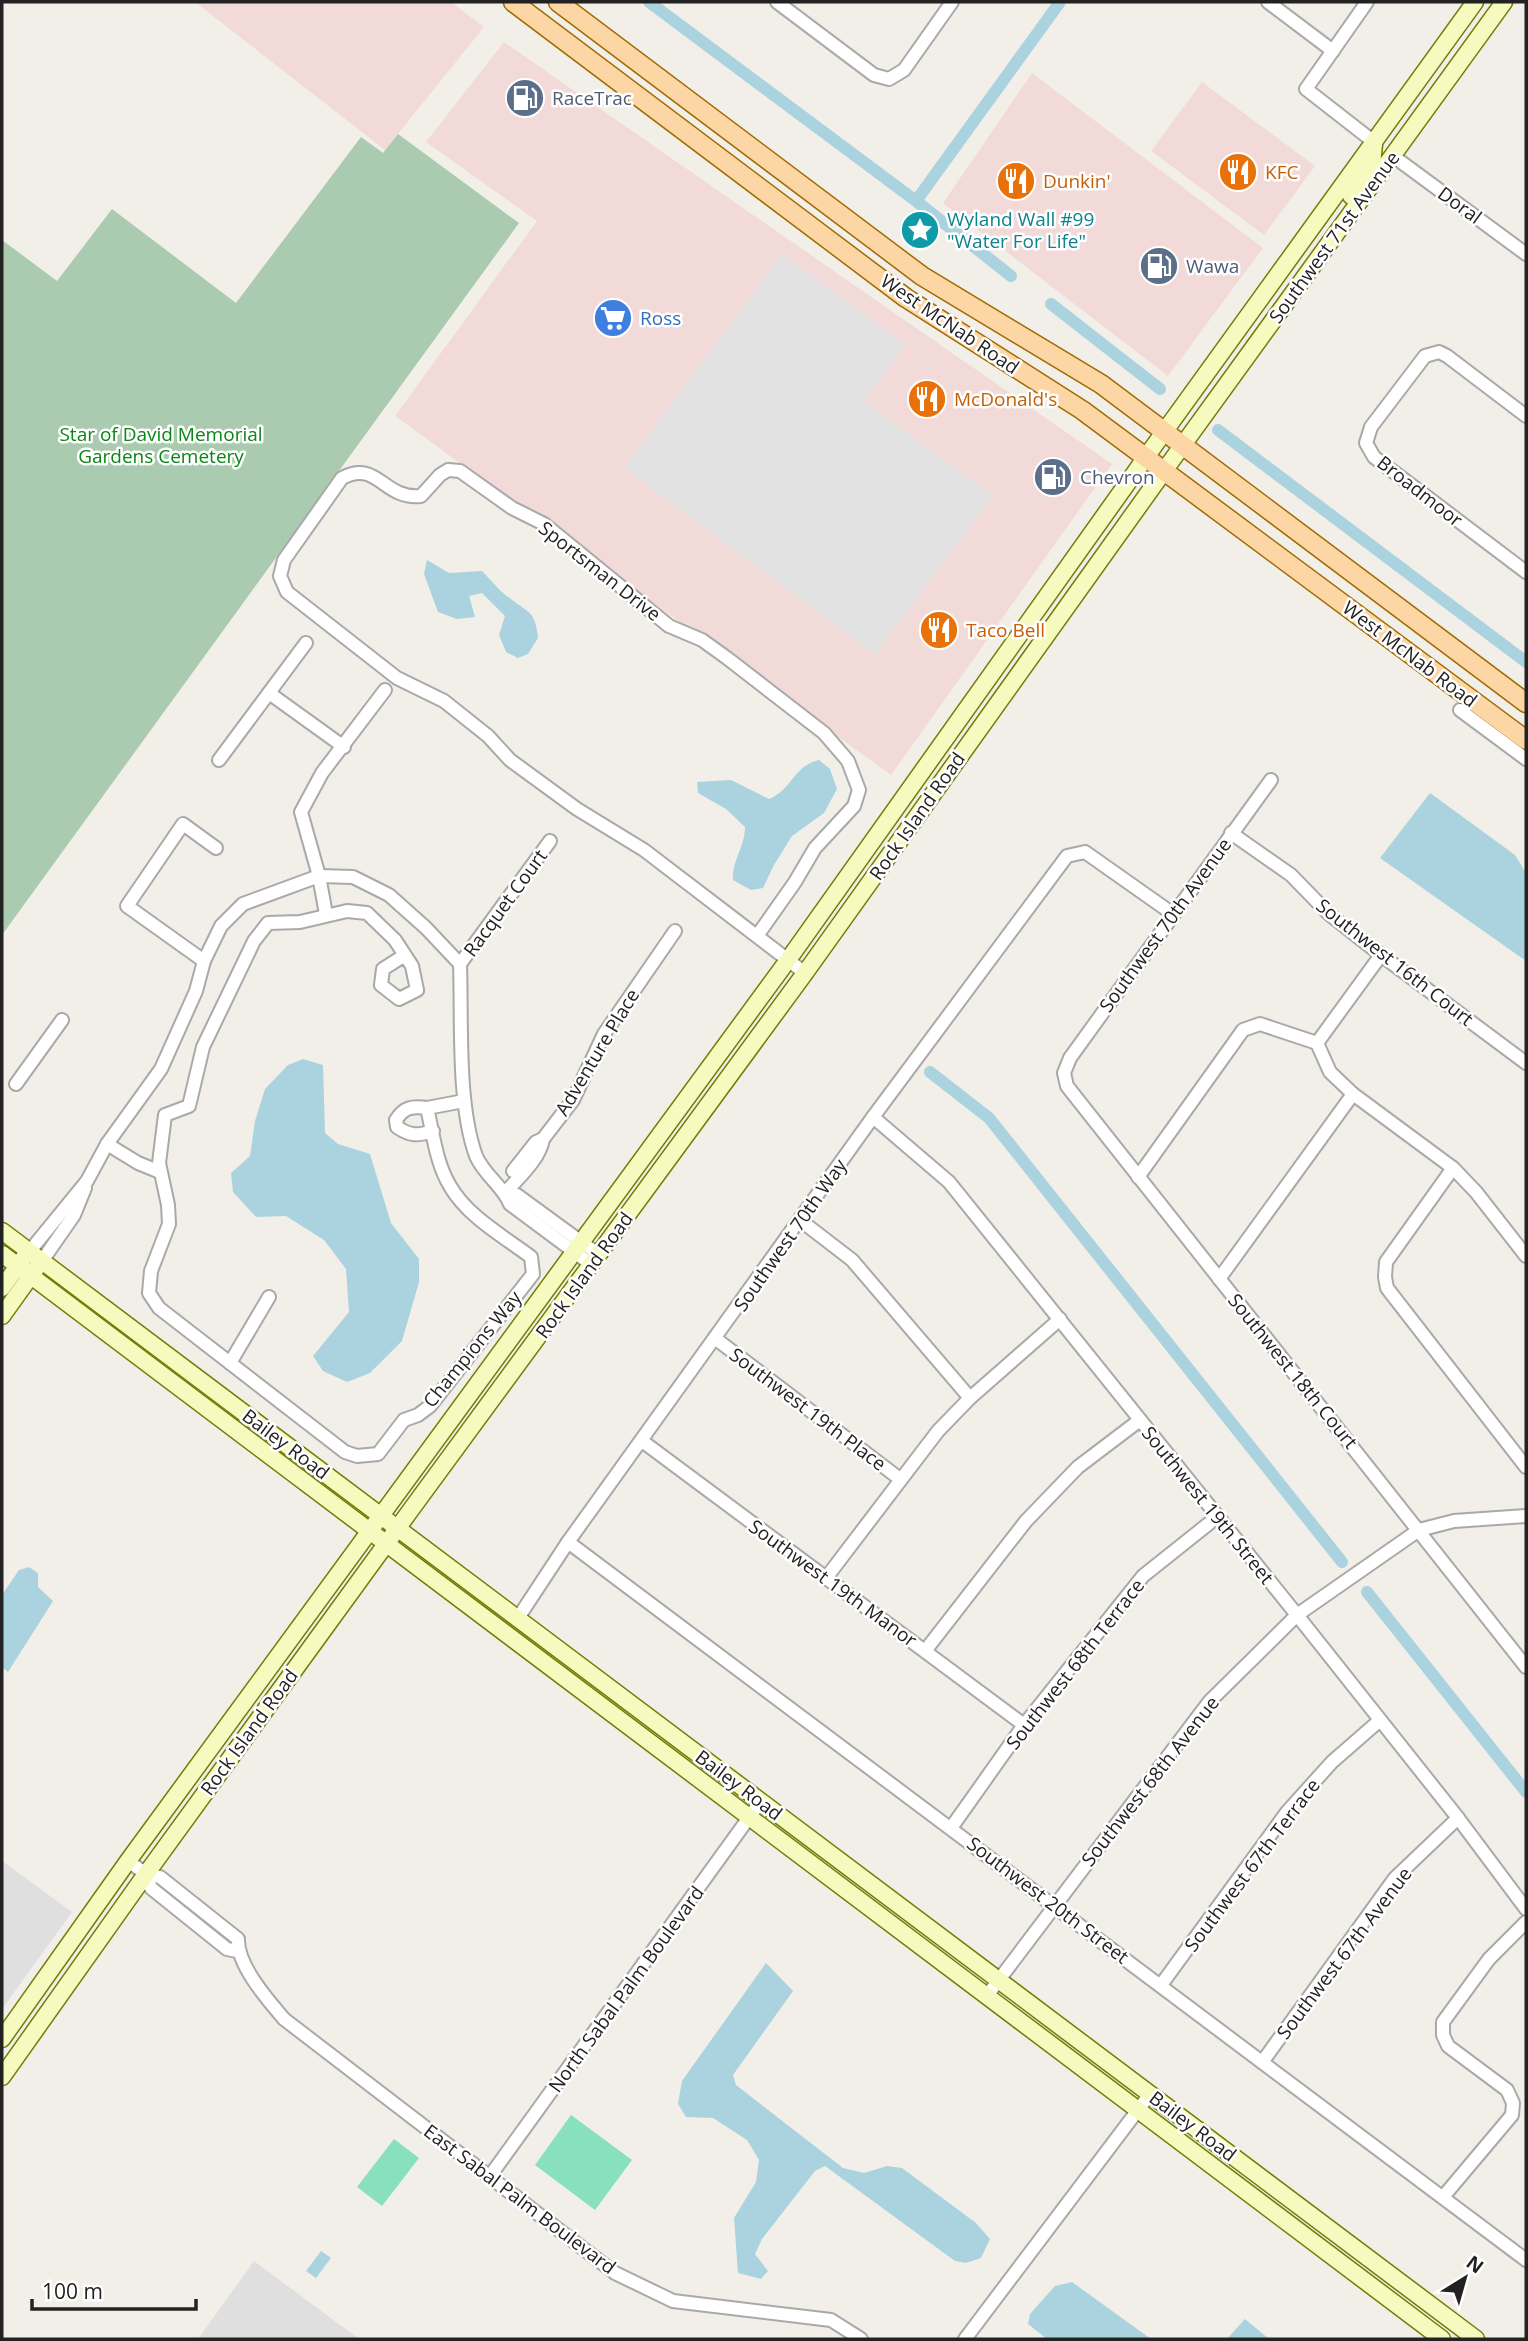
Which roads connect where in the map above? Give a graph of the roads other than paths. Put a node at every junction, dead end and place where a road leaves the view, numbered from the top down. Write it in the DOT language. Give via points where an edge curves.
graph roads {
  1 [pos="513,2"];
  2 [pos="558,2"];
  3 [pos="777,2"];
  4 [pos="952,2"];
  5 [pos="1268,2"];
  6 [pos="1367,2"];
  7 [pos="1475,2"];
  8 [pos="1482,2"];
  9 [pos="1504,2"];
  10 [pos="1333,51"];
  11 [pos="1374,142"];
  12 [pos="1393,156"];
  13 [pos="1526,254"];
  14 [pos="1306,276"];
  15 [pos="1526,416"];
  16 [pos="1165,432"];
  17 [pos="1182,446"];
  18 [pos="1146,457"];
  19 [pos="1164,471"];
  20 [pos="1526,572"];
  21 [pos="306,643"];
  22 [pos="385,690"];
  23 [pos="269,693"];
  24 [pos="1526,703"];
  25 [pos="1460,710"];
  26 [pos="1526,740"];
  27 [pos="344,747"];
  28 [pos="1526,759"];
  29 [pos="219,760"];
  30 [pos="1271,780"];
  31 [pos="1231,833"];
  32 [pos="550,841"];
  33 [pos="216,848"];
  34 [pos="319,876"];
  35 [pos="326,914"];
  36 [pos="1172,914"];
  37 [pos="675,931"];
  38 [pos="757,936"];
  39 [pos="1381,955"];
  40 [pos="405,956"];
  41 [pos="788,960"];
  42 [pos="204,961"];
  43 [pos="460,964"];
  44 [pos="805,973"];
  45 [pos="62,1020"];
  46 [pos="1317,1043"];
  47 [pos="1526,1063"];
  48 [pos="1064,1073"];
  49 [pos="16,1084"];
  50 [pos="1353,1094"];
  51 [pos="464,1101"];
  52 [pos="427,1108"];
  53 [pos="873,1117"];
  54 [pos="433,1131"];
  55 [pos="107,1144"];
  56 [pos="1453,1168"];
  57 [pos="160,1172"];
  58 [pos="1138,1177"];
  59 [pos="502,1191"];
  60 [pos="800,1220"];
  61 [pos="2,1231"];
  62 [pos="578,1246"];
  63 [pos="2,1254"];
  64 [pos="1526,1255"];
  65 [pos="36,1257"];
  66 [pos="596,1260"];
  67 [pos="24,1271"];
  68 [pos="1219,1279"];
  69 [pos="2,1288"];
  70 [pos="269,1297"];
  71 [pos="2,1316"];
  72 [pos="1060,1319"];
  73 [pos="716,1339"];
  74 [pos="230,1363"];
  75 [pos="970,1398"];
  76 [pos="1140,1420"];
  77 [pos="642,1441"];
  78 [pos="1526,1467"];
  79 [pos="900,1479"];
  80 [pos="381,1516"];
  81 [pos="1526,1516"];
  82 [pos="1217,1517"];
  83 [pos="398,1528"];
  84 [pos="1419,1530"];
  85 [pos="370,1532"];
  86 [pos="568,1542"];
  87 [pos="386,1544"];
  88 [pos="826,1578"];
  89 [pos="1297,1615"];
  90 [pos="518,1618"];
  91 [pos="925,1651"];
  92 [pos="1521,1651"];
  93 [pos="1526,1667"];
  94 [pos="1379,1721"];
  95 [pos="1024,1725"];
  96 [pos="761,1801"];
  97 [pos="748,1818"];
  98 [pos="1458,1818"];
  99 [pos="951,1828"];
  100 [pos="128,1861"];
  101 [pos="146,1874"];
  102 [pos="1054,1905"];
  103 [pos="1526,1909"];
  104 [pos="1526,1922"];
  105 [pos="998,1980"];
  106 [pos="1161,1986"];
  107 [pos="986,1997"];
  108 [pos="2,2039"];
  109 [pos="1263,2061"];
  110 [pos="2,2077"];
  111 [pos="1150,2094"];
  112 [pos="1137,2110"];
  113 [pos="490,2176"];
  114 [pos="1443,2197"];
  115 [pos="1526,2260"];
  116 [pos="1458,2334"];
  117 [pos="861,2339"];
  118 [pos="965,2339"];
  119 [pos="1442,2339"];
  120 [pos="1476,2339"];
  1 -- 18 [label="main road, West McNab Road" via="906,298 1082,410"];
  2 -- 16 [label="main road, West McNab Road" via="922,275 1101,384"];
  3 -- 4 [label="street" via="874,75 889,79 904,70"];
  5 -- 10 [label="street"];
  6 -- 10 [label="street"];
  7 -- 11 [label="main road, Southwest 71st Avenue"];
  8 -- 12 [label="main road" via="1392,126"];
  9 -- 12 [label="main road, Southwest 71st Avenue"];
  10 -- 11 [label="street" via="1306,89"];
  11 -- 14 [label="main road" via="1372,166 1313,248"];
  11 -- 16 [label="main road, Southwest 71st Avenue"];
  12 -- 13 [label="street, Doral"];
  12 -- 14 [label="main road, Southwest 71st Avenue"];
  14 -- 17 [label="main road, Southwest 71st Avenue"];
  15 -- 20 [label="street, Broadmoor" via="1439,352 1425,356 1371,427 1366,443 1374,457"];
  16 -- 17 [label="main road, West McNab Road"];
  16 -- 18 [label="main road, Southwest 71st Avenue"];
  17 -- 19 [label="main road, Southwest 71st Avenue"];
  17 -- 24 [label="main road, West McNab Road"];
  18 -- 19 [label="main road, West McNab Road"];
  18 -- 41 [label="main road, Rock Island Road"];
  19 -- 26 [label="main road, West McNab Road"];
  19 -- 44 [label="main road, Rock Island Road"];
  21 -- 23 [label="street"];
  22 -- 27 [label="street"];
  23 -- 27 [label="street"];
  23 -- 29 [label="street"];
  25 -- 28 [label="street"];
  27 -- 34 [label="street" via="321,773 300,812"];
  30 -- 31 [label="street, Southwest 70th Avenue"];
  31 -- 36 [label="street, Southwest 70th Avenue"];
  31 -- 39 [label="street, Southwest 16th Court" via="1291,875 1329,914"];
  32 -- 43 [label="street, Racquet Court"];
  33 -- 42 [label="street" via="183,824 127,906"];
  34 -- 35 [label="street"];
  34 -- 42 [label="street" via="243,904 220,926"];
  34 -- 43 [label="street" via="353,877 388,895"];
  35 -- 40 [label="street, Champions Way" via="367,912"];
  35 -- 57 [label="street, Champions Way" via="300,922 268,923 254,941 202,1047 189,1106 165,1115"];
  36 -- 48 [label="street, Southwest 70th Avenue"];
  36 -- 53 [label="street, Southwest 70th Way" via="1085,852 1067,856"];
  37 -- 59 [label="street, Adventure Place" via="604,1034 573,1100 536,1155"];
  38 -- 38 [label="street, Sportsman Drive" via="644,849 576,809 510,760 444,701 397,678 287,592 280,576 284,560 342,478 355,471 368,472 394,493 413,497 421,496 440,475 460,471 512,508 544,524 669,625 702,640 824,733 848,761 859,790 854,806 815,848"];
  38 -- 41 [label="street, Sportsman Drive"];
  39 -- 46 [label="street"];
  39 -- 47 [label="street, Southwest 16th Court"];
  41 -- 44 [label="street, Sportsman Drive"];
  41 -- 62 [label="main road, Rock Island Road"];
  42 -- 55 [label="street" via="196,991 161,1069"];
  43 -- 51 [label="street"];
  44 -- 66 [label="main road, Rock Island Road"];
  45 -- 49 [label="street"];
  46 -- 50 [label="street" via="1330,1072"];
  46 -- 58 [label="street" via="1261,1024 1243,1030"];
  48 -- 58 [label="street, Southwest 18th Court" via="1067,1086"];
  50 -- 56 [label="street"];
  50 -- 68 [label="street"];
  51 -- 52 [label="street"];
  51 -- 59 [label="street" via="477,1157"];
  52 -- 54 [label="street, Champions Way"];
  52 -- 54 [label="street" via="413,1106 402,1111 397,1127 407,1134"];
  53 -- 60 [label="street, Southwest 70th Way"];
  53 -- 72 [label="street, Southwest 19th Street" via="949,1182"];
  54 -- 74 [label="street, Champions Way" via="450,1186 469,1210 531,1257 533,1273 430,1406 404,1420 378,1454 358,1456 345,1452"];
  55 -- 57 [label="street"];
  55 -- 65 [label="street" via="74,1214"];
  56 -- 64 [label="street"];
  56 -- 78 [label="street" via="1386,1262 1387,1288"];
  57 -- 74 [label="street, Champions Way" via="169,1224 149,1293 159,1308"];
  58 -- 68 [label="street, Southwest 18th Court"];
  59 -- 62 [label="street" via="510,1205"];
  60 -- 73 [label="street, Southwest 70th Way"];
  60 -- 75 [label="street" via="852,1260"];
  61 -- 65 [label="main road, Bailey Road"];
  62 -- 66 [label="street"];
  62 -- 80 [label="main road, Rock Island Road"];
  63 -- 67 [label="main road, Bailey Road"];
  65 -- 67 [label="main road"];
  65 -- 80 [label="main road, Bailey Road"];
  66 -- 83 [label="main road, Rock Island Road"];
  67 -- 69 [label="main road"];
  67 -- 71 [label="main road"];
  67 -- 85 [label="main road, Bailey Road"];
  68 -- 84 [label="street, Southwest 18th Court"];
  70 -- 74 [label="street"];
  72 -- 75 [label="street"];
  72 -- 76 [label="street, Southwest 19th Street"];
  73 -- 77 [label="street, Southwest 70th Way"];
  73 -- 79 [label="street, Southwest 19th Place"];
  75 -- 79 [label="street"];
  76 -- 82 [label="street, Southwest 19th Street"];
  76 -- 91 [label="street" via="1078,1467 1026,1521"];
  77 -- 86 [label="street, Southwest 70th Way"];
  77 -- 88 [label="street, Southwest 19th Manor"];
  79 -- 88 [label="street"];
  80 -- 83 [label="main road, Bailey Road"];
  80 -- 85 [label="main road, Rock Island Road"];
  81 -- 84 [label="street, Southwest 68th Avenue" via="1454,1521"];
  82 -- 89 [label="street, Southwest 19th Street"];
  82 -- 95 [label="street, Southwest 68th Terrace" via="1143,1576"];
  83 -- 87 [label="main road, Rock Island Road"];
  83 -- 90 [label="main road, Bailey Road"];
  84 -- 89 [label="street, Southwest 68th Avenue"];
  84 -- 92 [label="street, Southwest 18th Court"];
  85 -- 87 [label="main road, Bailey Road"];
  85 -- 100 [label="main road, Rock Island Road"];
  86 -- 90 [label="street, Southwest 70th Way"];
  86 -- 99 [label="street, Southwest 20th Street"];
  87 -- 97 [label="main road, Bailey Road"];
  87 -- 101 [label="main road, Rock Island Road"];
  88 -- 91 [label="street, Southwest 19th Manor"];
  89 -- 94 [label="street, Southwest 19th Street"];
  89 -- 102 [label="street, Southwest 68th Avenue" via="1209,1702"];
  90 -- 96 [label="main road, Bailey Road"];
  91 -- 95 [label="street, Southwest 19th Manor"];
  92 -- 93 [label="street, Southwest 18th Court"];
  94 -- 98 [label="street, Southwest 19th Street"];
  94 -- 106 [label="street, Southwest 67th Terrace" via="1332,1762 1287,1812"];
  95 -- 99 [label="street, Southwest 68th Terrace"];
  96 -- 97 [label="street, North Sabal Palm Boulevard"];
  96 -- 105 [label="main road, Bailey Road"];
  97 -- 107 [label="main road, Bailey Road"];
  97 -- 113 [label="street, North Sabal Palm Boulevard"];
  98 -- 103 [label="street, Southwest 19th Street"];
  98 -- 109 [label="street, Southwest 67th Avenue" via="1395,1878"];
  99 -- 102 [label="street, Southwest 20th Street"];
  100 -- 101 [label="street, East Sabal Palm Boulevard"];
  100 -- 108 [label="main road, Rock Island Road"];
  101 -- 110 [label="main road, Rock Island Road"];
  101 -- 113 [label="street, East Sabal Palm Boulevard" via="151,1888 227,1949 237,1951 284,2019"];
  102 -- 105 [label="street, Southwest 68th Avenue"];
  102 -- 106 [label="street, Southwest 20th Street"];
  104 -- 114 [label="street" via="1489,1959 1443,2022 1448,2046 1507,2090 1513,2104 1512,2115"];
  105 -- 107 [label="street, Southwest 68th Avenue"];
  105 -- 111 [label="main road, Bailey Road"];
  106 -- 109 [label="street, Southwest 20th Street"];
  107 -- 112 [label="main road, Bailey Road"];
  109 -- 114 [label="street, Southwest 20th Street"];
  111 -- 112 [label="street"];
  111 -- 116 [label="main road, Bailey Road"];
  112 -- 118 [label="street"];
  112 -- 119 [label="main road, Bailey Road"];
  113 -- 117 [label="street, East Sabal Palm Boulevard" via="615,2273 661,2297 831,2320"];
  114 -- 115 [label="street, Southwest 20th Street"];
  116 -- 120 [label="main road, Bailey Road"];
}
